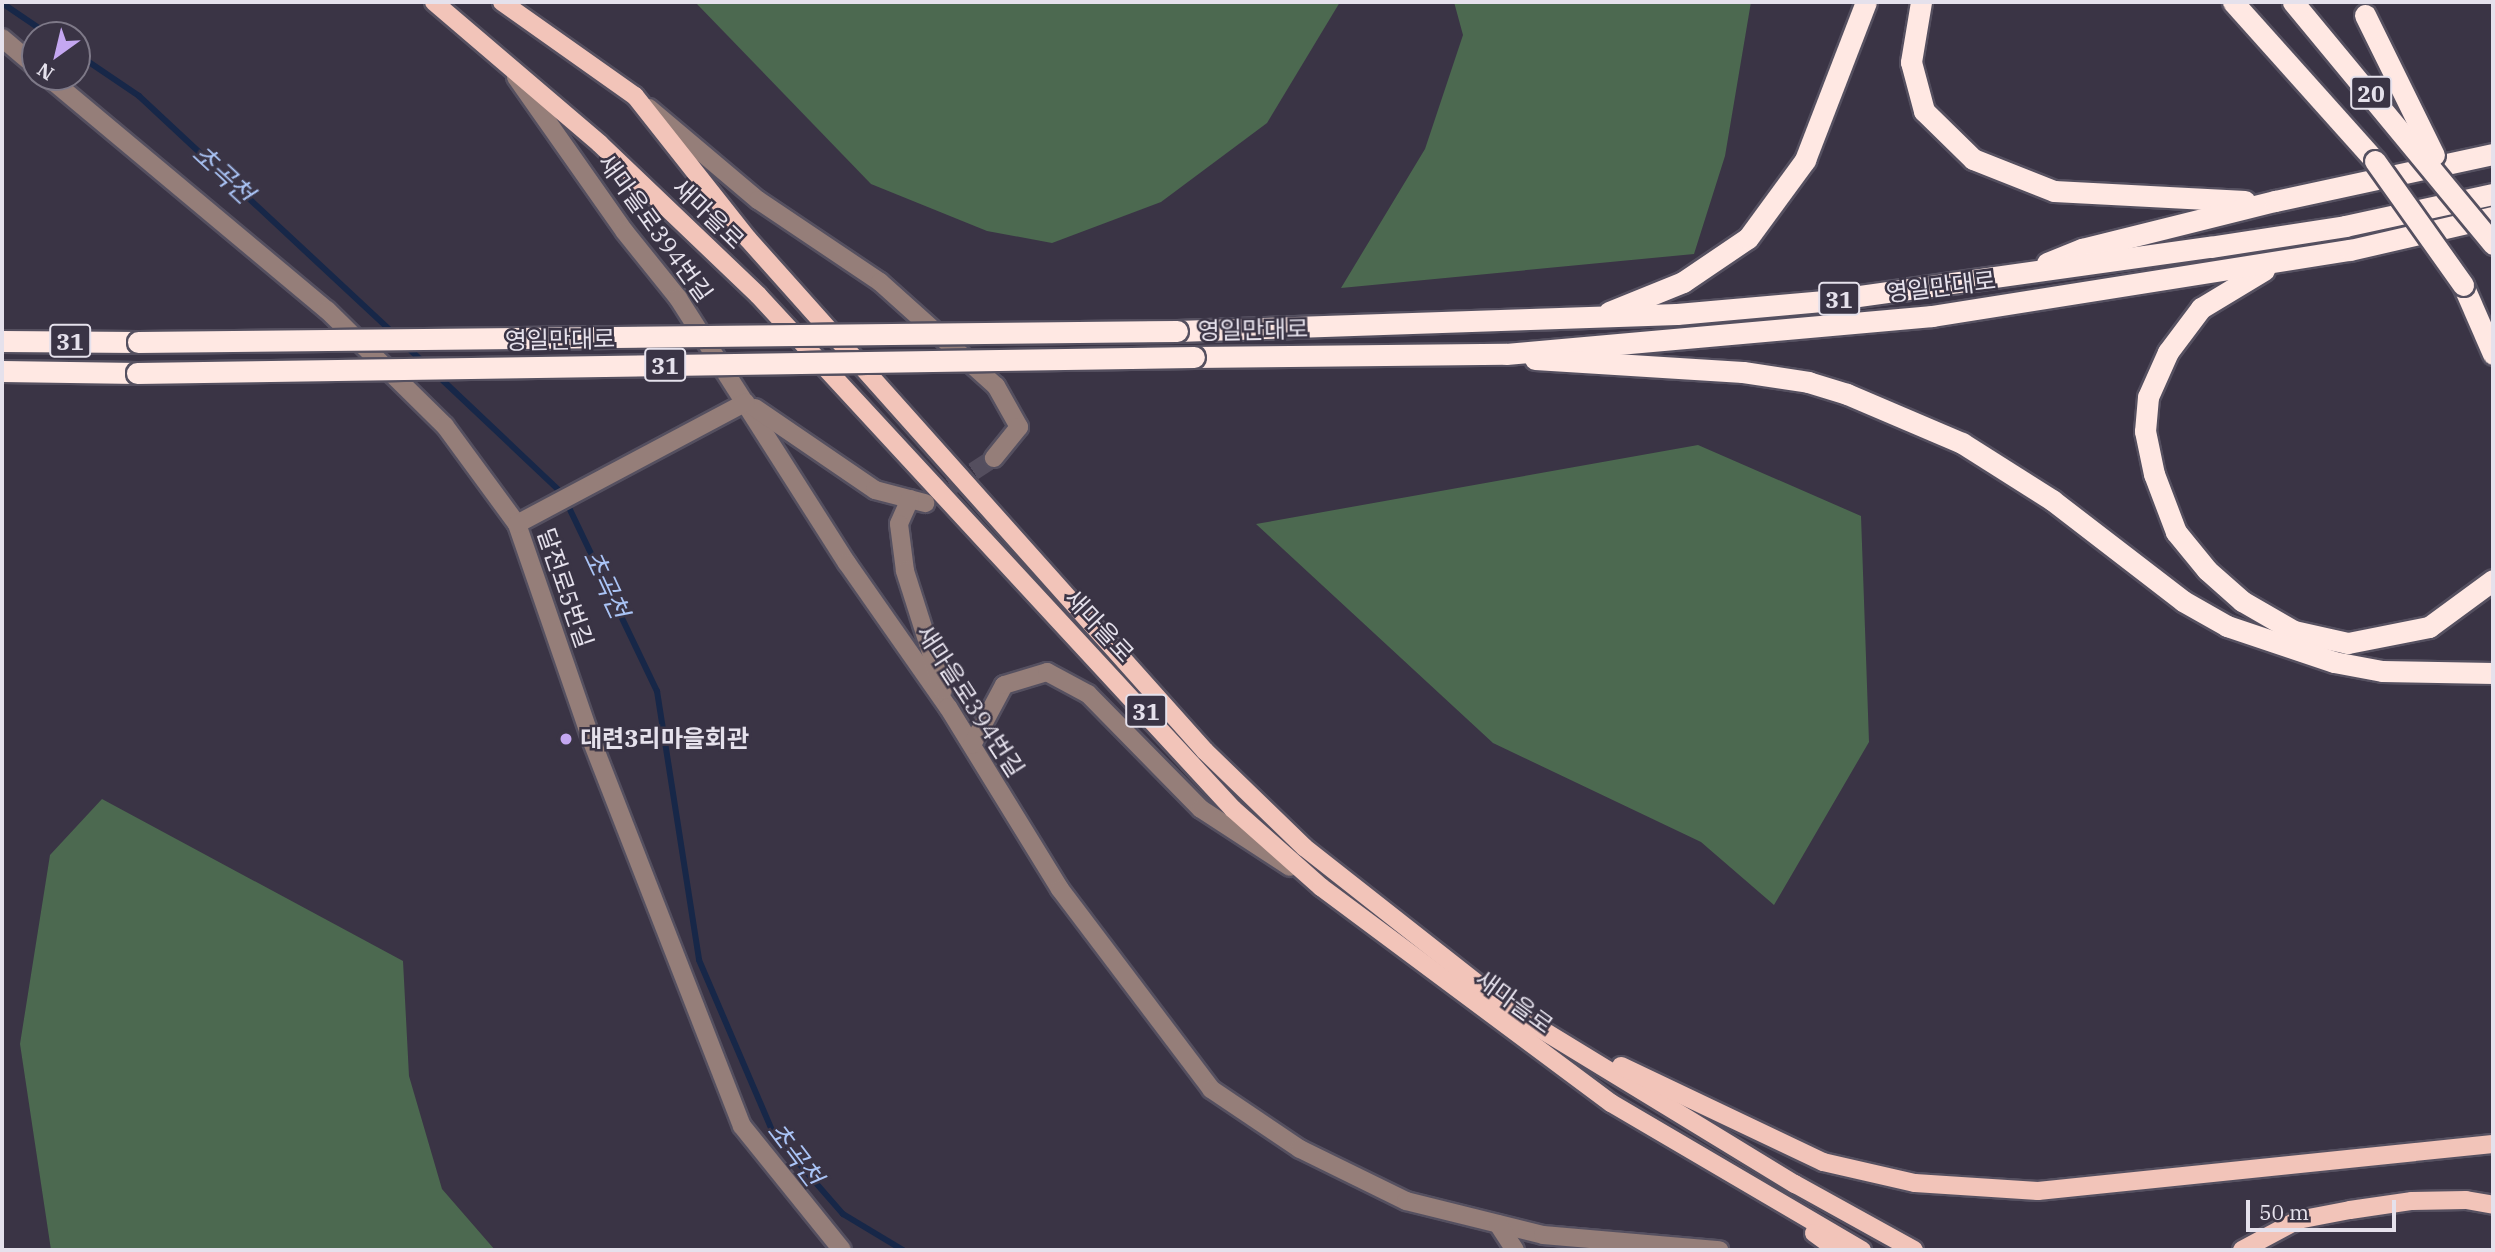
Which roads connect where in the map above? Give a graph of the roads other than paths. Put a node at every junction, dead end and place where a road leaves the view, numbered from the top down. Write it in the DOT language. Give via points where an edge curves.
graph roads {
  1 [pos="434,2"];
  2 [pos="502,2"];
  3 [pos="1866,2"];
  4 [pos="1921,2"];
  5 [pos="2233,2"];
  6 [pos="2293,2"];
  7 [pos="2363,8"];
  8 [pos="2,38"];
  9 [pos="21,54"];
  10 [pos="512,71"];
  11 [pos="65,91"];
  12 [pos="635,96"];
  13 [pos="2493,154"];
  14 [pos="2449,185"];
  15 [pos="2493,194"];
  16 [pos="2275,201"];
  17 [pos="2493,217"];
  18 [pos="2493,244"];
  19 [pos="2274,263"];
  20 [pos="2013,276"];
  21 [pos="2463,285"];
  22 [pos="1595,317"];
  23 [pos="2493,327"];
  24 [pos="2,341"];
  25 [pos="1506,354"];
  26 [pos="2493,354"];
  27 [pos="2,371"];
  28 [pos="746,402"];
  29 [pos="994,458"];
  30 [pos="517,524"];
  31 [pos="2493,580"];
  32 [pos="2493,673"];
  33 [pos="948,707"];
  34 [pos="972,745"];
  35 [pos="1321,887"];
  36 [pos="1516,1014"];
  37 [pos="2493,1144"];
  38 [pos="1742,1177"];
  39 [pos="2493,1205"];
  40 [pos="1498,1224"];
  41 [pos="842,1250"];
  42 [pos="1515,1250"];
  43 [pos="1719,1250"];
  44 [pos="1837,1250"];
  45 [pos="1862,1250"];
  46 [pos="1914,1250"];
  47 [pos="2242,1250"];
  1 -- 10 [label="main road, 새마을로 / 31"];
  2 -- 12 [label="main road, 새마을로 / 31"];
  3 -- 22 [label="highway" via="1805,160 1748,238 1683,282"];
  4 -- 16 [label="highway" via="1911,62 1924,111 1973,159 2054,191"];
  5 -- 21 [label="highway, 20, bridge" via="2375,161"];
  6 -- 14 [label="highway, 20, bridge"];
  7 -- 14 [label="highway, bridge"];
  8 -- 9 [label="street"];
  10 -- 28 [label="street, 새마을로394번길" via="625,232 678,298"];
  10 -- 35 [label="main road, 새마을로 / 31" via="600,144 758,295 1233,809"];
  11 -- 30 [label="street, 달전로5번길" via="327,310 445,426"];
  12 -- 29 [label="street" via="758,200 880,282 996,386 1019,427"];
  12 -- 36 [label="main road, 새마을로 / 31" via="748,239 1205,751 1304,847"];
  13 -- 16 [label="highway"];
  14 -- 18 [label="highway, 20, bridge"];
  15 -- 20 [label="highway, 영일만대로 / 31" via="2345,226"];
  16 -- 20 [label="highway" via="2082,249"];
  17 -- 19 [label="highway, 영일만대로 / 31" via="2394,242"];
  19 -- 25 [label="highway, 영일만대로 / 31" via="1932,316"];
  19 -- 31 [label="highway" via="2201,308 2168,352 2148,397 2145,431 2154,474 2176,532 2207,570 2242,601 2294,631 2348,643 2429,627"];
  20 -- 22 [label="highway, 영일만대로 / 31" via="1824,301"];
  21 -- 23 [label="highway, 20"];
  21 -- 26 [label="highway"];
  22 -- 24 [label="highway, 영일만대로 / 31, bridge" via="1177,331"];
  25 -- 27 [label="highway, 영일만대로 / 31, bridge" via="136,373"];
  25 -- 32 [label="highway" via="1565,364 1743,372 1808,382 1847,394 1962,443 2052,500 2183,601 2227,626 2334,662 2382,671"];
  28 -- 30 [label="street"];
  28 -- 33 [label="street, 새마을로394번길" via="847,563"];
  28 -- 33 [label="street" via="875,490 918,501 899,524 905,571"];
  30 -- 41 [label="street, 달전로5번길" via="591,739 741,1126"];
  33 -- 34 [label="street, 새마을로394번길"];
  34 -- 35 [label="street" via="1004,685 1046,672 1088,694 1201,809"];
  34 -- 40 [label="street, 새마을로394번길" via="1060,889 1210,1089 1300,1149 1406,1201"];
  35 -- 38 [label="main road, 새마을로 / 31" via="1611,1104"];
  36 -- 37 [label="main road" via="1823,1163 1915,1183 2038,1191"];
  36 -- 46 [label="main road, 새마을로 / 31" via="1795,1184"];
  38 -- 44 [label="main road"];
  38 -- 45 [label="main road, 새마을로 / 31"];
  39 -- 47 [label="main road" via="2466,1200 2412,1201 2350,1210 2298,1220"];
  40 -- 42 [label="street"];
  40 -- 43 [label="street, 새마을로394번길" via="1543,1235"];
}
